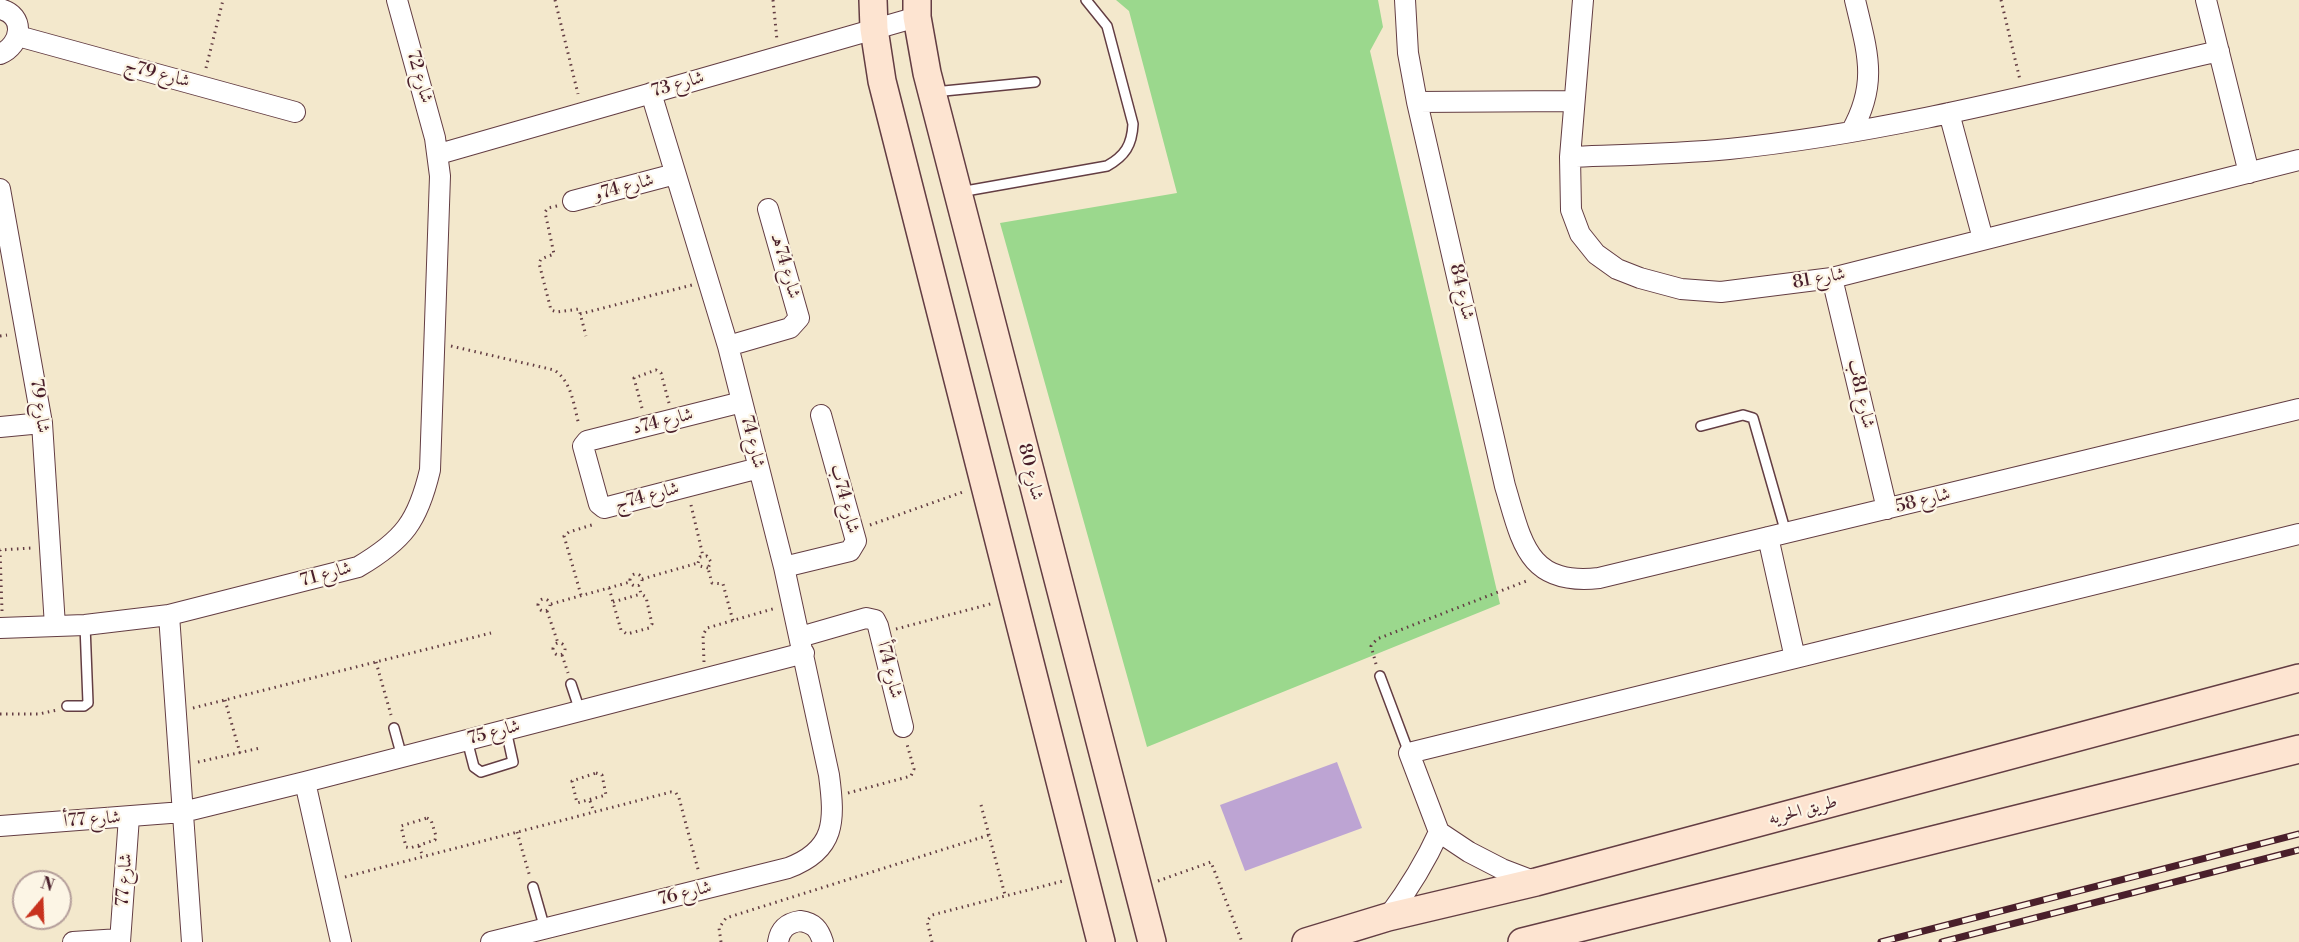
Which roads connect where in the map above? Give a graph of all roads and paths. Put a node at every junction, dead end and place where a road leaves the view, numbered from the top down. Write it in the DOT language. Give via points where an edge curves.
graph roads {
  1 [pos="224,0"];
  2 [pos="397,0"];
  3 [pos="555,0"];
  4 [pos="773,0"];
  5 [pos="873,0"];
  6 [pos="1086,0"];
  7 [pos="1406,0"];
  8 [pos="1583,0"];
  9 [pos="1855,0"];
  10 [pos="2001,0"];
  11 [pos="2206,0"];
  12 [pos="917,8"];
  13 [pos="0,9"];
  14 [pos="874,29"];
  15 [pos="18,36"];
  16 [pos="2219,51"];
  17 [pos="0,54"];
  18 [pos="779,57"];
  19 [pos="1035,82"];
  20 [pos="201,86"];
  21 [pos="651,93"];
  22 [pos="932,93"];
  23 [pos="2023,96"];
  24 [pos="1574,101"];
  25 [pos="1417,102"];
  26 [pos="295,112"];
  27 [pos="582,113"];
  28 [pos="1949,113"];
  29 [pos="1851,132"];
  30 [pos="439,154"];
  31 [pos="1570,157"];
  32 [pos="2299,160"];
  33 [pos="2249,173"];
  34 [pos="675,174"];
  35 [pos="0,189"];
  36 [pos="958,193"];
  37 [pos="573,201"];
  38 [pos="768,208"];
  39 [pos="3,220"];
  40 [pos="1983,239"];
  41 [pos="1832,278"];
  42 [pos="708,280"];
  43 [pos="580,314"];
  44 [pos="586,336"];
  45 [pos="435,342"];
  46 [pos="728,346"];
  47 [pos="742,402"];
  48 [pos="2299,409"];
  49 [pos="821,415"];
  50 [pos="674,419"];
  51 [pos="42,423"];
  52 [pos="647,426"];
  53 [pos="1701,426"];
  54 [pos="0,427"];
  55 [pos="584,443"];
  56 [pos="759,468"];
  57 [pos="984,485"];
  58 [pos="687,487"];
  59 [pos="1887,509"];
  60 [pos="601,522"];
  61 [pos="855,531"];
  62 [pos="2299,534"];
  63 [pos="1777,535"];
  64 [pos="50,547"];
  65 [pos="703,556"];
  66 [pos="698,563"];
  67 [pos="784,567"];
  68 [pos="708,568"];
  69 [pos="1547,572"];
  70 [pos="642,579"];
  71 [pos="630,582"];
  72 [pos="639,586"];
  73 [pos="609,588"];
  74 [pos="641,594"];
  75 [pos="581,595"];
  76 [pos="1013,598"];
  77 [pos="613,602"];
  78 [pos="792,603"];
  79 [pos="550,604"];
  80 [pos="547,611"];
  81 [pos="169,615"];
  82 [pos="733,621"];
  83 [pos="85,625"];
  84 [pos="54,626"];
  85 [pos="1,628"];
  86 [pos="491,633"];
  87 [pos="879,633"];
  88 [pos="558,643"];
  89 [pos="802,645"];
  90 [pos="562,655"];
  91 [pos="1795,658"];
  92 [pos="376,662"];
  93 [pos="1380,676"];
  94 [pos="705,678"];
  95 [pos="2299,678"];
  96 [pos="571,684"];
  97 [pos="225,700"];
  98 [pos="67,706"];
  99 [pos="580,711"];
  100 [pos="176,712"];
  101 [pos="0,714"];
  102 [pos="903,727"];
  103 [pos="394,728"];
  104 [pos="506,730"];
  105 [pos="467,740"];
  106 [pos="260,748"];
  107 [pos="2299,749"];
  108 [pos="240,753"];
  109 [pos="1409,753"];
  110 [pos="402,757"];
  111 [pos="180,766"];
  112 [pos="305,782"];
  113 [pos="832,797"];
  114 [pos="590,801"];
  115 [pos="981,805"];
  116 [pos="183,812"];
  117 [pos="594,812"];
  118 [pos="129,818"];
  119 [pos="0,826"];
  120 [pos="517,832"];
  121 [pos="1439,832"];
  122 [pos="989,835"];
  123 [pos="419,846"];
  124 [pos="423,857"];
  125 [pos="1085,876"];
  126 [pos="327,882"];
  127 [pos="1536,882"];
  128 [pos="533,887"];
  129 [pos="1139,888"];
  130 [pos="703,889"];
  131 [pos="1005,895"];
  132 [pos="1388,917"];
  133 [pos="545,929"];
  134 [pos="120,940"];
  135 [pos="73,942"];
  136 [pos="192,942"];
  137 [pos="341,942"];
  138 [pos="491,942"];
  139 [pos="721,942"];
  140 [pos="778,942"];
  141 [pos="823,942"];
  142 [pos="932,942"];
  143 [pos="1101,942"];
  144 [pos="1152,942"];
  145 [pos="1242,942"];
  146 [pos="1306,942"];
  147 [pos="1522,942"];
  1 -- 20 [label="path"];
  2 -- 30 [label="street, شارع 72"];
  3 -- 27 [label="path"];
  4 -- 18 [label="path"];
  5 -- 14 [label="street"];
  6 -- 36 [label="lane" via="1107,26 1133,124 1127,150 1107,166"];
  7 -- 25 [label="street, شارع 84" via="1408,52"];
  8 -- 24 [label="street, شارع 81"];
  9 -- 29 [label="street" via="1869,72 1862,112"];
  10 -- 23 [label="path"];
  11 -- 16 [label="street"];
  12 -- 14 [label="street, شارع 73"];
  12 -- 22 [label="street, شارع 80"];
  13 -- 15 [label="street" via="13,16"];
  14 -- 18 [label="street, شارع 73"];
  14 -- 57 [label="street" via="886,98"];
  15 -- 17 [label="street" via="9,50"];
  15 -- 20 [label="street, شارع 79ج"];
  16 -- 23 [label="street"];
  16 -- 33 [label="street"];
  18 -- 21 [label="street, شارع 73"];
  19 -- 22 [label="lane"];
  20 -- 26 [label="street, شارع 79ج"];
  21 -- 27 [label="street, شارع 73"];
  21 -- 34 [label="street, شارع 74"];
  22 -- 36 [label="street, شارع 80"];
  23 -- 28 [label="street"];
  24 -- 25 [label="street"];
  24 -- 31 [label="street, شارع 81"];
  25 -- 69 [label="street, شارع 84" via="1505,486 1520,536"];
  27 -- 30 [label="street, شارع 73"];
  28 -- 29 [label="street"];
  28 -- 40 [label="street"];
  29 -- 31 [label="street" via="1730,149"];
  30 -- 45 [label="street, شارع 71"];
  31 -- 41 [label="street, شارع 81" via="1571,210 1580,234 1596,254 1617,269 1681,289 1721,292"];
  32 -- 33 [label="street, شارع 81"];
  33 -- 40 [label="street, شارع 81"];
  34 -- 37 [label="street, شارع 74و"];
  34 -- 42 [label="street, شارع 74"];
  35 -- 39 [label="street, شارع 79"];
  36 -- 129 [label="street, شارع 80"];
  37 -- 43 [label="path" via="545,210 554,253 539,262 550,310 577,308"];
  38 -- 46 [label="street, شارع 74هـ" via="799,318 790,328"];
  39 -- 51 [label="street, شارع 79"];
  40 -- 41 [label="street, شارع 81"];
  41 -- 59 [label="street, شارع 81ب"];
  42 -- 43 [label="path"];
  42 -- 46 [label="street, شارع 74"];
  43 -- 44 [label="path"];
  45 -- 55 [label="path" via="560,374 568,386"];
  45 -- 81 [label="street, شارع 71" via="430,470 423,500 408,528 385,551 358,567"];
  46 -- 47 [label="street, شارع 74"];
  47 -- 50 [label="street, شارع 74د"];
  47 -- 56 [label="street, شارع 74"];
  48 -- 59 [label="street, شارع 58"];
  49 -- 61 [label="street, شارع 74ب"];
  50 -- 52 [label="street, شارع 74د"];
  50 -- 52 [label="path" via="661,373 656,370 634,379"];
  51 -- 54 [label="street"];
  51 -- 64 [label="street, شارع 79"];
  52 -- 55 [label="street, شارع 74د"];
  53 -- 63 [label="lane" via="1743,415 1754,418"];
  55 -- 58 [label="street, شارع 74ج" via="602,508"];
  56 -- 58 [label="street, شارع 74ج"];
  56 -- 67 [label="street, شارع 74"];
  57 -- 61 [label="path"];
  57 -- 76 [label="street"];
  58 -- 65 [label="path"];
  59 -- 63 [label="street, شارع 58"];
  60 -- 75 [label="path" via="564,536"];
  61 -- 67 [label="street, شارع 74ب" via="856,541 850,551"];
  62 -- 91 [label="street"];
  63 -- 69 [label="street, شارع 58" via="1599,578 1579,580"];
  63 -- 91 [label="street"];
  64 -- 84 [label="street, شارع 79"];
  64 -- 85 [label="path" via="0,549"];
  65 -- 66 [label="path"];
  65 -- 68 [label="path" via="710,558"];
  66 -- 68 [label="path"];
  66 -- 70 [label="path"];
  67 -- 78 [label="street, شارع 74"];
  68 -- 82 [label="path" via="711,582 723,584"];
  69 -- 93 [label="path" via="1375,640 1371,648"];
  70 -- 71 [label="path" via="634,574"];
  70 -- 72 [label="path"];
  71 -- 72 [label="path"];
  71 -- 73 [label="path"];
  72 -- 74 [label="path"];
  73 -- 75 [label="path"];
  73 -- 77 [label="path"];
  74 -- 77 [label="path"];
  74 -- 77 [label="path" via="652,621 649,628 622,632"];
  75 -- 79 [label="path"];
  76 -- 87 [label="path"];
  76 -- 125 [label="street"];
  78 -- 82 [label="path"];
  78 -- 89 [label="street, شارع 74"];
  79 -- 80 [label="path"];
  79 -- 80 [label="path" via="546,599 538,604"];
  80 -- 88 [label="path"];
  81 -- 83 [label="street, شارع 71"];
  81 -- 100 [label="street"];
  82 -- 94 [label="path" via="704,632"];
  83 -- 84 [label="street, شارع 71"];
  83 -- 98 [label="lane" via="88,703"];
  84 -- 85 [label="street, شارع 71"];
  86 -- 92 [label="path"];
  87 -- 89 [label="street, شارع 74أ" via="876,623 869,618"];
  87 -- 102 [label="street, شارع 74أ"];
  88 -- 90 [label="path" via="566,649"];
  88 -- 90 [label="path" via="553,650"];
  89 -- 94 [label="street, شارع 75"];
  89 -- 113 [label="street, شارع 74"];
  90 -- 96 [label="path"];
  91 -- 109 [label="street"];
  92 -- 97 [label="path"];
  92 -- 103 [label="path"];
  93 -- 109 [label="lane"];
  94 -- 99 [label="street, شارع 75"];
  95 -- 127 [label="street, طريق الحريه"];
  96 -- 99 [label="lane"];
  97 -- 100 [label="path"];
  97 -- 108 [label="path"];
  98 -- 101 [label="path" via="39,714"];
  99 -- 104 [label="street, شارع 75"];
  100 -- 111 [label="street"];
  102 -- 113 [label="path" via="914,769 911,776"];
  103 -- 110 [label="lane"];
  104 -- 105 [label="street, شارع 75"];
  104 -- 105 [label="lane" via="513,761 500,767 477,771"];
  105 -- 110 [label="street, شارع 75"];
  106 -- 108 [label="path"];
  107 -- 147 [label="street"];
  108 -- 111 [label="path"];
  109 -- 121 [label="street"];
  110 -- 112 [label="street, شارع 75"];
  111 -- 116 [label="street"];
  112 -- 116 [label="street, شارع 75"];
  112 -- 126 [label="street"];
  113 -- 130 [label="street, شارع 76" via="831,829 822,847 807,861"];
  114 -- 114 [label="path" via="606,794 599,773 571,783 577,802"];
  114 -- 117 [label="path"];
  115 -- 122 [label="path"];
  116 -- 118 [label="street, شارع 77أ"];
  116 -- 136 [label="street"];
  117 -- 120 [label="path"];
  117 -- 130 [label="path" via="668,792 676,794"];
  118 -- 119 [label="street, شارع 77أ"];
  118 -- 134 [label="street, شارع 77"];
  120 -- 124 [label="path"];
  120 -- 128 [label="path"];
  121 -- 127 [label="street" via="1469,852"];
  121 -- 132 [label="street" via="1408,891"];
  122 -- 131 [label="path"];
  122 -- 139 [label="path" via="726,918 719,928"];
  123 -- 123 [label="path" via="435,839 428,818 400,828 406,847"];
  123 -- 124 [label="path"];
  124 -- 126 [label="path"];
  125 -- 131 [label="path"];
  125 -- 143 [label="street"];
  126 -- 137 [label="street"];
  127 -- 132 [label="street, طريق الحريه"];
  128 -- 133 [label="lane"];
  129 -- 144 [label="street, شارع 80"];
  129 -- 145 [label="path" via="1211,861"];
  130 -- 133 [label="street, شارع 76"];
  131 -- 142 [label="path" via="930,916 927,921"];
  132 -- 146 [label="street, طريق الحريه"];
  133 -- 138 [label="street, شارع 76"];
  134 -- 135 [label="street"];
  140 -- 141 [label="street" via="785,926 800,921 815,926"];
}
